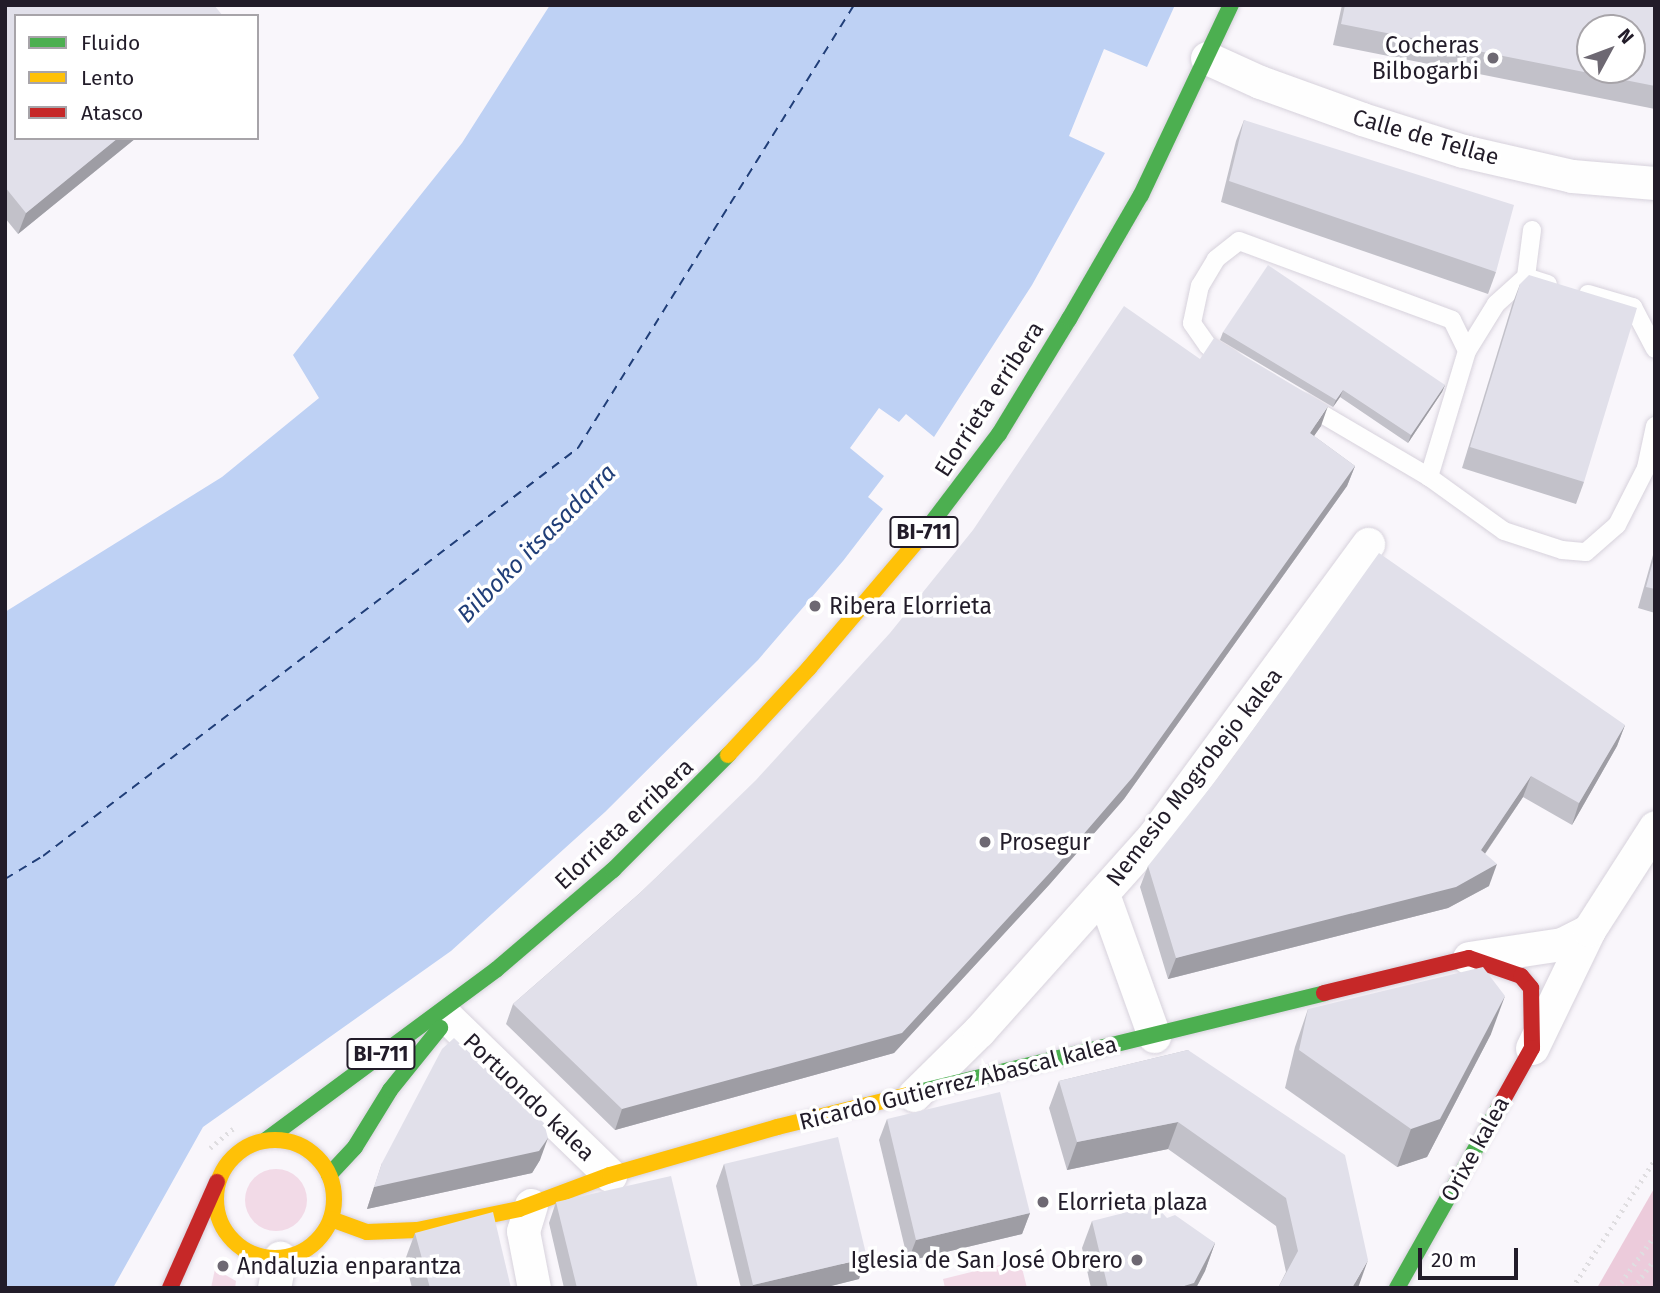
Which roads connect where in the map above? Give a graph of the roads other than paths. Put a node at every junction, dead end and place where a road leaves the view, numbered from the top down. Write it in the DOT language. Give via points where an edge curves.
graph roads {
  1 [pos="1231,5"];
  2 [pos="1207,58"];
  3 [pos="1655,183"];
  4 [pos="1532,230"];
  5 [pos="1525,277"];
  6 [pos="1655,349"];
  7 [pos="1467,351"];
  8 [pos="1243,367"];
  9 [pos="1290,394"];
  10 [pos="1655,426"];
  11 [pos="1429,477"];
  12 [pos="1368,544"];
  13 [pos="1655,827"];
  14 [pos="1103,894"];
  15 [pos="1589,930"];
  16 [pos="1469,958"];
  17 [pos="497,969"];
  18 [pos="449,1018"];
  19 [pos="979,1031"];
  20 [pos="1154,1035"];
  21 [pos="1532,1048"];
  22 [pos="1004,1071"];
  23 [pos="914,1095"];
  24 [pos="266,1140"];
  25 [pos="329,1175"];
  26 [pos="610,1175"];
  27 [pos="220,1177"];
  28 [pos="531,1205"];
  29 [pos="331,1219"];
  30 [pos="277,1273"];
  31 [pos="170,1288"];
  32 [pos="534,1288"];
  33 [pos="1397,1288"];
  1 -- 2 [label="main road, Elorrieta erribera / BI-711"];
  2 -- 3 [label="street, Calle de Tellae" via="1260,82 1463,151 1572,176"];
  2 -- 17 [label="main road, Elorrieta erribera / BI-711" via="1141,195 999,435 896,569 697,788 613,870"];
  4 -- 5 [label="lane"];
  5 -- 6 [label="lane" via="1633,307"];
  5 -- 7 [label="lane" via="1496,303"];
  7 -- 8 [label="lane" via="1452,320 1239,241 1216,259 1200,286 1192,323 1208,346"];
  7 -- 11 [label="lane"];
  9 -- 11 [label="lane"];
  10 -- 11 [label="lane" via="1646,468 1617,525 1587,552 1562,550 1504,531"];
  12 -- 14 [label="street, Nemesio Mogrobejo kalea" via="1155,834"];
  13 -- 15 [label="street, Orixe kalea"];
  14 -- 19 [label="street, Nemesio Mogrobejo kalea"];
  14 -- 20 [label="street"];
  15 -- 16 [label="street, Ricardo Gutierrez Abascal kalea" via="1562,944"];
  15 -- 21 [label="street, Orixe kalea"];
  16 -- 20 [label="main road, Ricardo Gutierrez Abascal kalea"];
  16 -- 21 [label="main road" via="1510,970 1531,988"];
  17 -- 18 [label="main road, BI-711"];
  17 -- 24 [label="main road, BI-711"];
  18 -- 25 [label="main road, BI-711" via="390,1090 355,1147"];
  18 -- 26 [label="street, Portuondo kalea"];
  19 -- 22 [label="street" via="976,1046 981,1057"];
  19 -- 23 [label="street, Nemesio Mogrobejo kalea"];
  20 -- 22 [label="main road, Ricardo Gutierrez Abascal kalea"];
  21 -- 33 [label="main road, Orixe kalea"];
  22 -- 23 [label="main road, Ricardo Gutierrez Abascal kalea"];
  23 -- 26 [label="main road, Ricardo Gutierrez Abascal kalea" via="777,1127"];
  24 -- 25 [label="main road" via="285,1140 303,1147"];
  24 -- 27 [label="main road" via="230,1160"];
  25 -- 29 [label="main road"];
  26 -- 28 [label="main road, Ricardo Gutierrez Abascal kalea"];
  27 -- 30 [label="main road" via="216,1197 227,1234"];
  27 -- 31 [label="main road"];
  28 -- 29 [label="main road, Ricardo Gutierrez Abascal kalea" via="417,1230 367,1233"];
  28 -- 32 [label="street" via="523,1231"];
  29 -- 30 [label="main road" via="311,1246"];
}
